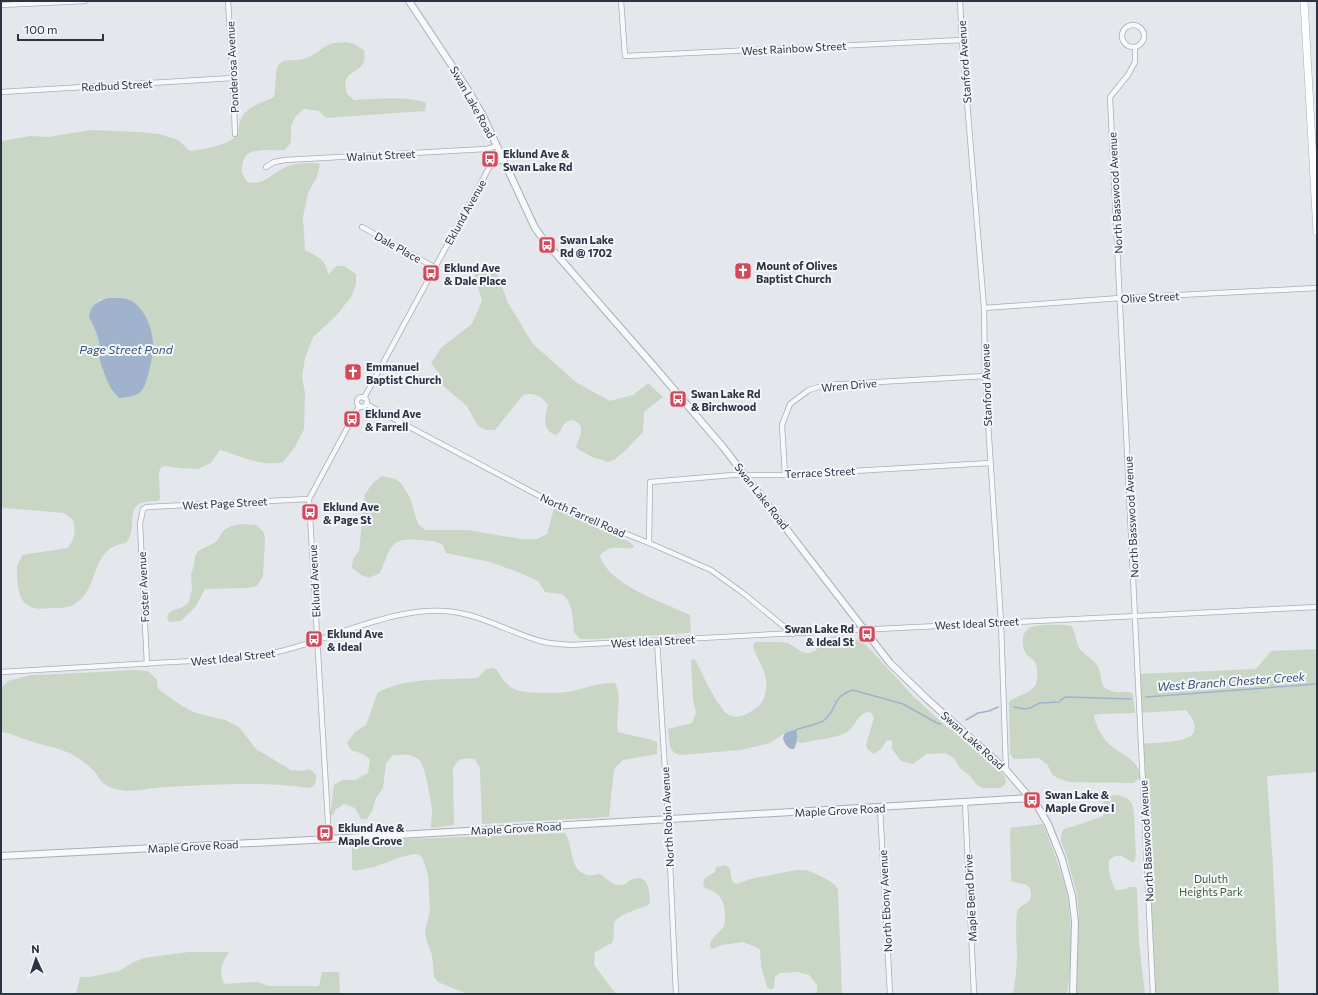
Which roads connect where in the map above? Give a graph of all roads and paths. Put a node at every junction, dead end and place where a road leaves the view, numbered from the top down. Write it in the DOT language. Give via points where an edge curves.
graph roads {
  1 [pos="85,1"];
  2 [pos="228,1"];
  3 [pos="409,1"];
  4 [pos="622,1"];
  5 [pos="960,1"];
  6 [pos="1304,1"];
  7 [pos="1,6"];
  8 [pos="962,40"];
  9 [pos="1135,48"];
  10 [pos="233,78"];
  11 [pos="1,92"];
  12 [pos="235,134"];
  13 [pos="497,146"];
  14 [pos="503,159"];
  15 [pos="266,167"];
  16 [pos="362,227"];
  17 [pos="1317,232"];
  18 [pos="434,267"];
  19 [pos="1317,288"];
  20 [pos="1120,298"];
  21 [pos="984,308"];
  22 [pos="985,376"];
  23 [pos="364,398"];
  24 [pos="366,404"];
  25 [pos="359,406"];
  26 [pos="990,463"];
  27 [pos="785,474"];
  28 [pos="745,475"];
  29 [pos="309,499"];
  30 [pos="142,510"];
  31 [pos="649,543"];
  32 [pos="1317,607"];
  33 [pos="1136,615"];
  34 [pos="1000,622"];
  35 [pos="863,629"];
  36 [pos="793,634"];
  37 [pos="657,640"];
  38 [pos="317,641"];
  39 [pos="147,664"];
  40 [pos="1,672"];
  41 [pos="1006,770"];
  42 [pos="1031,798"];
  43 [pos="965,802"];
  44 [pos="880,807"];
  45 [pos="668,819"];
  46 [pos="330,839"];
  47 [pos="1,856"];
  48 [pos="676,994"];
  49 [pos="890,994"];
  50 [pos="974,994"];
  51 [pos="1072,994"];
  52 [pos="1153,994"];
  1 -- 7 [label="street"];
  2 -- 10 [label="street, Ponderosa Avenue"];
  3 -- 13 [label="street, Swan Lake Road" via="468,90"];
  4 -- 8 [label="street, West Rainbow Street" via="625,56"];
  5 -- 8 [label="street, Stanford Avenue"];
  6 -- 17 [label="main road"];
  8 -- 21 [label="street, Stanford Avenue"];
  9 -- 9 [label="street, North Basswood Avenue" via="1144,42 1143,30 1137,25 1125,28 1121,36 1128,47"];
  9 -- 20 [label="street, North Basswood Avenue" via="1135,62 1110,97"];
  10 -- 11 [label="street, Redbud Street"];
  10 -- 12 [label="street, Ponderosa Avenue"];
  13 -- 14 [label="street, Swan Lake Road"];
  13 -- 15 [label="street, Walnut Street" via="486,149 285,160"];
  14 -- 18 [label="street, Eklund Avenue" via="490,166"];
  14 -- 28 [label="street, Swan Lake Road" via="535,228 543,239"];
  16 -- 18 [label="street, Dale Place"];
  18 -- 23 [label="street, Eklund Avenue"];
  19 -- 20 [label="street, Olive Street"];
  20 -- 21 [label="street, Olive Street"];
  20 -- 33 [label="street, North Basswood Avenue"];
  21 -- 22 [label="street, Stanford Avenue"];
  22 -- 26 [label="street, Stanford Avenue"];
  22 -- 27 [label="street, Wren Drive" via="825,385 809,390 790,404 782,425"];
  23 -- 24 [label="street"];
  23 -- 25 [label="street, Eklund Avenue" via="359,398"];
  24 -- 25 [label="street"];
  24 -- 31 [label="street, North Farrell Road" via="551,502 588,520"];
  25 -- 29 [label="street, Eklund Avenue"];
  26 -- 27 [label="street, Terrace Street"];
  26 -- 34 [label="street, Stanford Avenue"];
  27 -- 28 [label="street, Terrace Street"];
  28 -- 31 [label="street, Terrace Street" via="650,482"];
  28 -- 35 [label="street, Swan Lake Road"];
  29 -- 30 [label="street, West Page Street" via="147,507"];
  29 -- 38 [label="street, Eklund Avenue"];
  30 -- 39 [label="street, Foster Avenue" via="140,524"];
  31 -- 36 [label="street, North Farrell Road" via="711,570"];
  32 -- 33 [label="street, West Ideal Street"];
  33 -- 34 [label="street, West Ideal Street"];
  33 -- 52 [label="street, North Basswood Avenue"];
  34 -- 35 [label="street, West Ideal Street"];
  34 -- 41 [label="street, Stanford Avenue"];
  35 -- 36 [label="street, West Ideal Street"];
  35 -- 41 [label="street, Swan Lake Road" via="900,673"];
  36 -- 37 [label="street, West Ideal Street"];
  37 -- 38 [label="street, West Ideal Street" via="570,645 548,643 473,617 441,611 392,617"];
  37 -- 45 [label="street, North Robin Avenue"];
  38 -- 39 [label="street, West Ideal Street" via="255,656"];
  38 -- 46 [label="street, Eklund Avenue"];
  39 -- 40 [label="street, West Ideal Street"];
  41 -- 42 [label="street, Swan Lake Road"];
  42 -- 43 [label="street, Maple Grove Road"];
  42 -- 51 [label="street, Swan Lake Road" via="1048,824 1062,859 1072,896 1075,922"];
  43 -- 44 [label="street, Maple Grove Road"];
  43 -- 50 [label="street, Maple Bend Drive"];
  44 -- 45 [label="street, Maple Grove Road"];
  44 -- 49 [label="street, North Ebony Avenue"];
  45 -- 46 [label="street, Maple Grove Road"];
  45 -- 48 [label="street, North Robin Avenue"];
  46 -- 47 [label="street, Maple Grove Road"];
}
